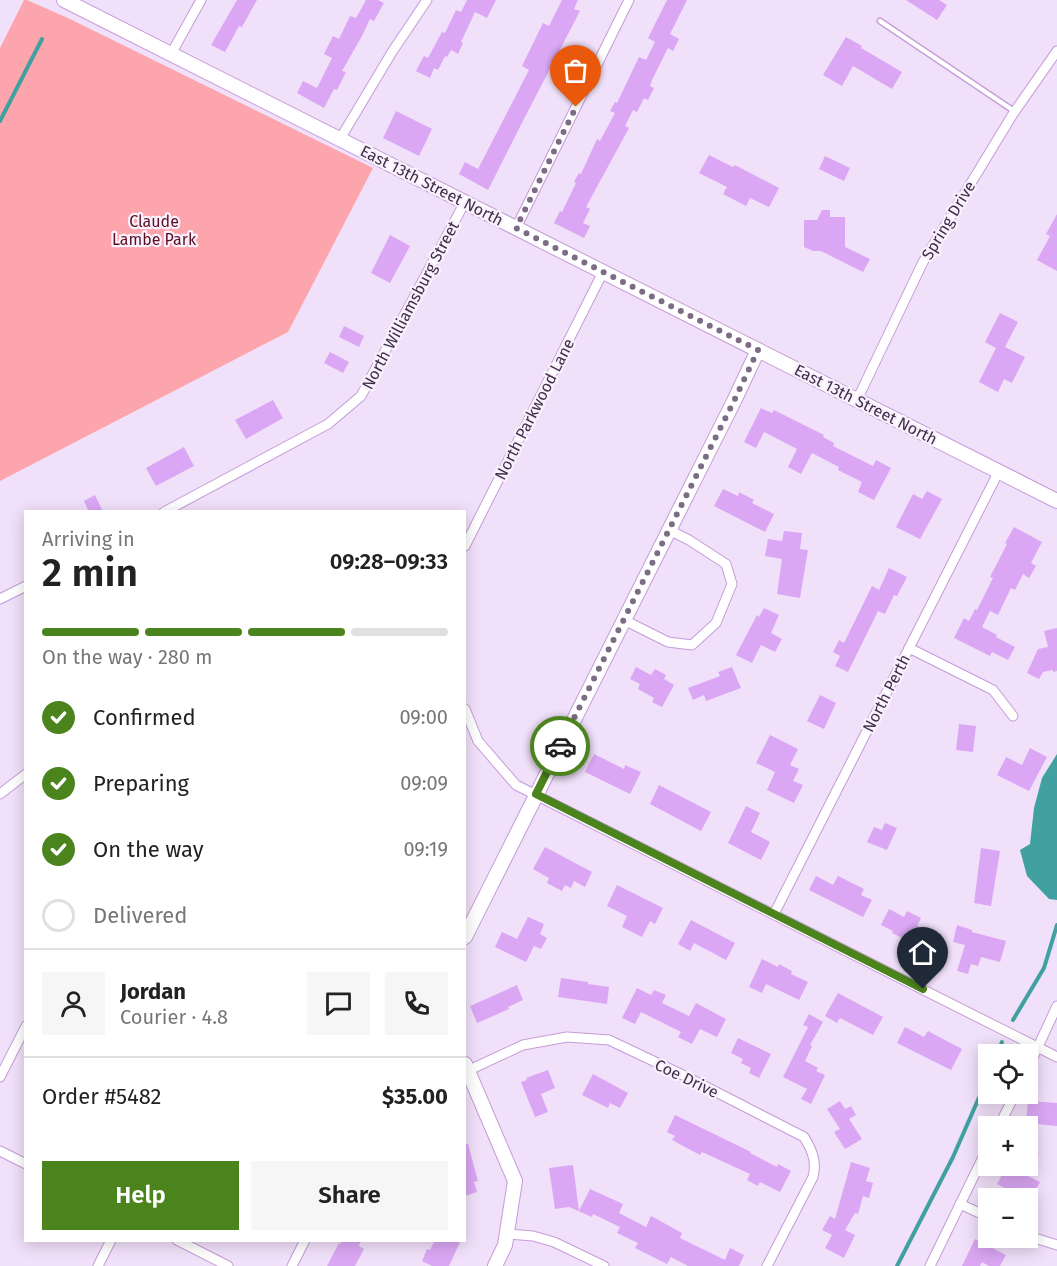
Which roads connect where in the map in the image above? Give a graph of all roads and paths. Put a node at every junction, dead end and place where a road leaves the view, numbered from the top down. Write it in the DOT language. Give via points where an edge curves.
graph roads {
  1 [pos="64,0"];
  2 [pos="201,0"];
  3 [pos="428,0"];
  4 [pos="629,0"];
  5 [pos="880,21"];
  6 [pos="1057,51"];
  7 [pos="171,54"];
  8 [pos="1014,111"];
  9 [pos="340,139"];
  10 [pos="465,202"];
  11 [pos="516,228"];
  12 [pos="603,272"];
  13 [pos="758,350"];
  14 [pos="857,400"];
  15 [pos="999,471"];
  16 [pos="1057,501"];
  17 [pos="168,510"];
  18 [pos="669,530"];
  19 [pos="466,544"];
  20 [pos="24,587"];
  21 [pos="0,599"];
  22 [pos="624,620"];
  23 [pos="909,648"];
  24 [pos="466,711"];
  25 [pos="1013,716"];
  26 [pos="24,776"];
  27 [pos="536,794"];
  28 [pos="0,795"];
  29 [pos="774,914"];
  30 [pos="466,934"];
  31 [pos="1057,1006"];
  32 [pos="24,1030"];
  33 [pos="1030,1044"];
  34 [pos="1038,1048"];
  35 [pos="1057,1057"];
  36 [pos="466,1069"];
  37 [pos="0,1077"];
  38 [pos="0,1151"];
  39 [pos="24,1163"];
  40 [pos="978,1167"];
  41 [pos="960,1204"];
  42 [pos="978,1212"];
  43 [pos="507,1234"];
  44 [pos="1038,1239"];
  45 [pos="110,1242"];
  46 [pos="181,1242"];
  47 [pos="305,1242"];
  48 [pos="1057,1245"];
  49 [pos="98,1266"];
  50 [pos="228,1266"];
  51 [pos="292,1266"];
  52 [pos="495,1266"];
  53 [pos="604,1266"];
  54 [pos="767,1266"];
  55 [pos="930,1266"];
  1 -- 7 [label="main road, East 13th Street North"];
  2 -- 7 [label="street"];
  3 -- 9 [label="street"];
  4 -- 11 [label="street"];
  5 -- 8 [label="lane"];
  6 -- 8 [label="street, Spring Drive"];
  7 -- 9 [label="main road, East 13th Street North"];
  8 -- 14 [label="street, Spring Drive" via="923,262"];
  9 -- 10 [label="main road, East 13th Street North"];
  10 -- 11 [label="main road, East 13th Street North"];
  10 -- 17 [label="street, North Williamsburg Street" via="361,396 328,424"];
  11 -- 12 [label="main road, East 13th Street North"];
  12 -- 13 [label="main road, East 13th Street North"];
  12 -- 19 [label="street, North Parkwood Lane"];
  13 -- 14 [label="main road, East 13th Street North"];
  13 -- 18 [label="main road"];
  14 -- 15 [label="main road, East 13th Street North"];
  15 -- 16 [label="main road, East 13th Street North"];
  15 -- 23 [label="street, North Perth"];
  18 -- 22 [label="main road"];
  18 -- 22 [label="street" via="726,564 732,584 716,623 692,645 668,642"];
  20 -- 21 [label="street"];
  22 -- 27 [label="main road"];
  23 -- 25 [label="street" via="993,690"];
  23 -- 29 [label="street, North Perth"];
  24 -- 27 [label="street" via="478,741 516,785"];
  26 -- 28 [label="street"];
  27 -- 29 [label="street"];
  27 -- 30 [label="main road"];
  29 -- 33 [label="street"];
  31 -- 34 [label="street"];
  32 -- 37 [label="street"];
  34 -- 35 [label="street"];
  36 -- 43 [label="main road" via="515,1181"];
  36 -- 54 [label="street, Coe Drive" via="523,1045 567,1037 609,1040 804,1137 812,1149 813,1177"];
  38 -- 39 [label="street"];
  40 -- 41 [label="street"];
  41 -- 42 [label="street"];
  41 -- 55 [label="street"];
  43 -- 52 [label="main road"];
  43 -- 53 [label="street" via="554,1242"];
  44 -- 48 [label="street"];
  45 -- 49 [label="street"];
  46 -- 50 [label="street"];
  47 -- 51 [label="street"];
}
